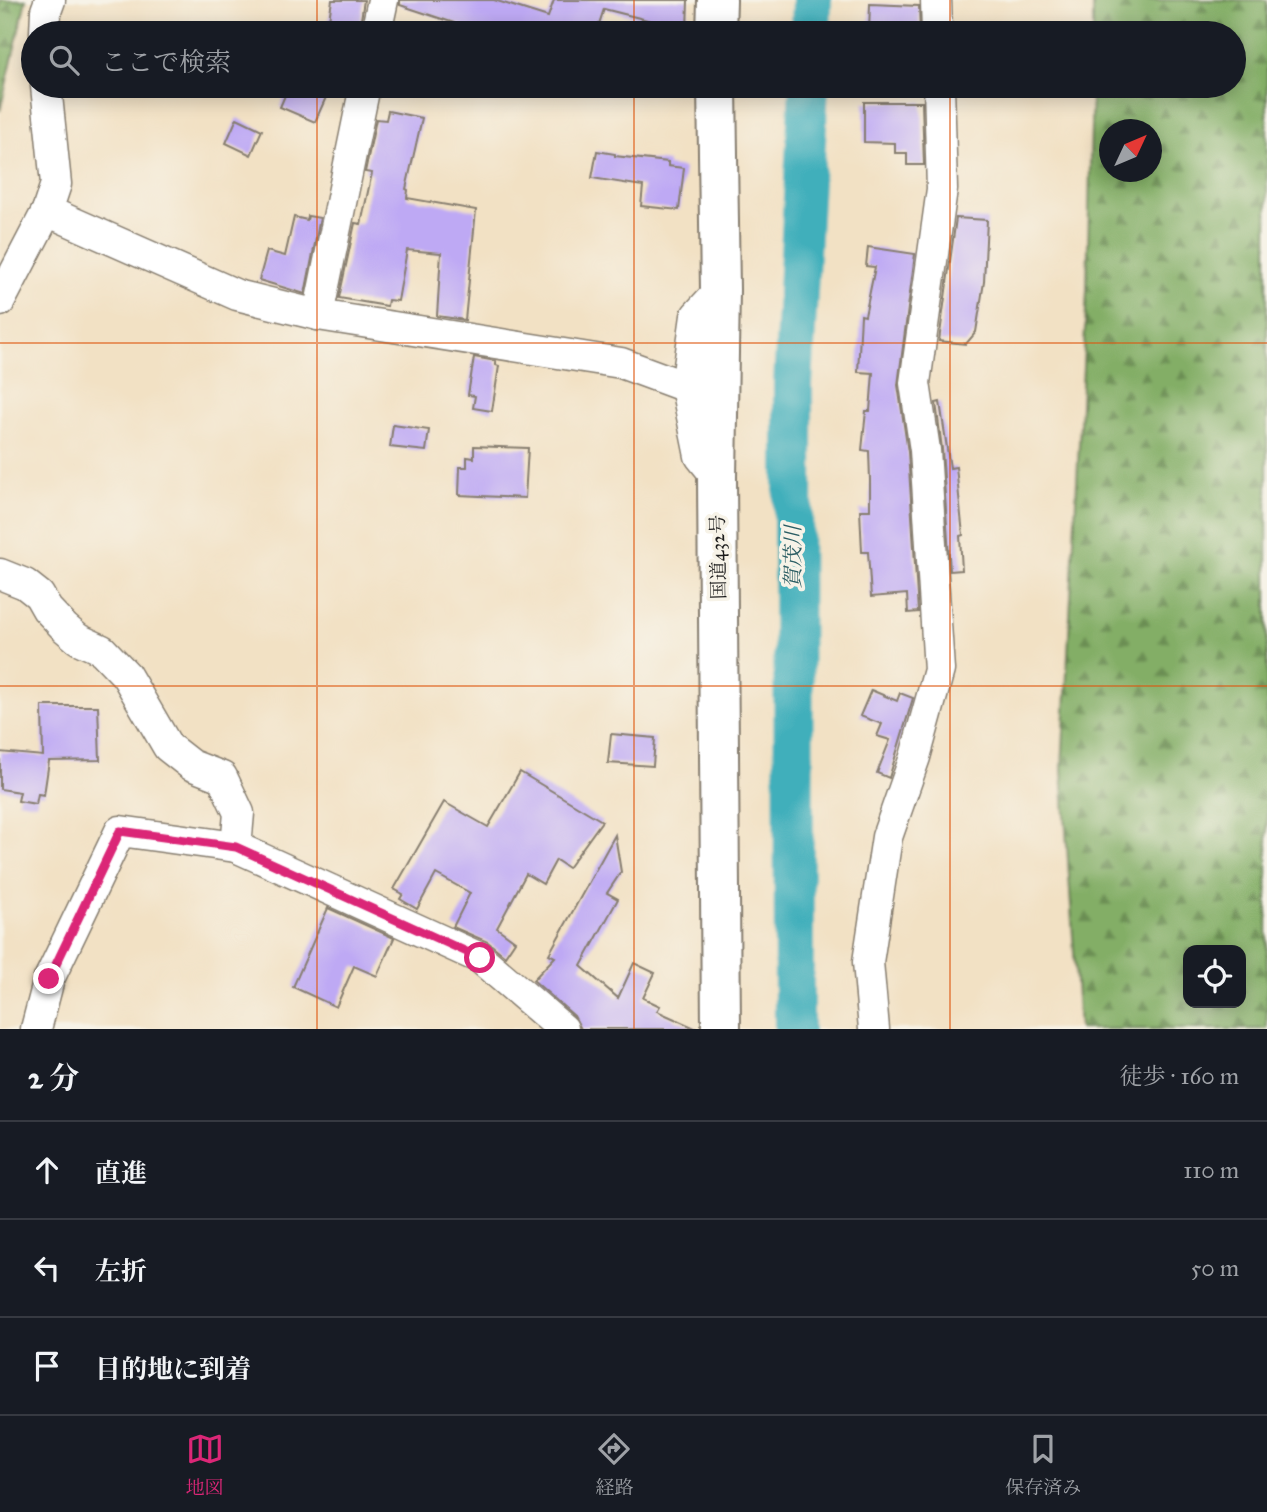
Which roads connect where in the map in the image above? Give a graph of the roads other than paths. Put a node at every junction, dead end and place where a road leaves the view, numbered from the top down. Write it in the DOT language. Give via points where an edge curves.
graph roads {
  1 [pos="50,0"];
  2 [pos="383,0"];
  3 [pos="717,0"];
  4 [pos="936,0"];
  5 [pos="46,21"];
  6 [pos="379,21"];
  7 [pos="716,21"];
  8 [pos="937,21"];
  9 [pos="47,98"];
  10 [pos="363,98"];
  11 [pos="717,98"];
  12 [pos="939,98"];
  13 [pos="47,211"];
  14 [pos="720,290"];
  15 [pos="0,301"];
  16 [pos="318,315"];
  17 [pos="686,387"];
  18 [pos="718,477"];
  19 [pos="0,574"];
  20 [pos="236,847"];
  21 [pos="36,1029"];
  22 [pos="563,1029"];
  23 [pos="721,1029"];
  24 [pos="874,1029"];
  1 -- 5 [label="street"];
  2 -- 6 [label="street"];
  3 -- 7 [label="highway"];
  4 -- 8 [label="street"];
  9 -- 13 [label="street" via="56,184"];
  10 -- 16 [label="street"];
  11 -- 14 [label="highway, 国道432号"];
  12 -- 24 [label="street" via="942,189 915,383 925,450 939,670 887,837 867,961"];
  13 -- 15 [label="street"];
  13 -- 16 [label="street" via="237,295"];
  14 -- 17 [label="street" via="696,316"];
  14 -- 18 [label="highway, 国道432号"];
  16 -- 17 [label="street" via="621,363"];
  17 -- 18 [label="street" via="700,456"];
  18 -- 23 [label="highway, 国道432号"];
  19 -- 20 [label="street" via="25,584 65,628 102,650 126,675 168,747 191,765 222,777 239,813"];
  20 -- 21 [label="street" via="120,831 49,979"];
  20 -- 22 [label="street" via="480,958"];
}
